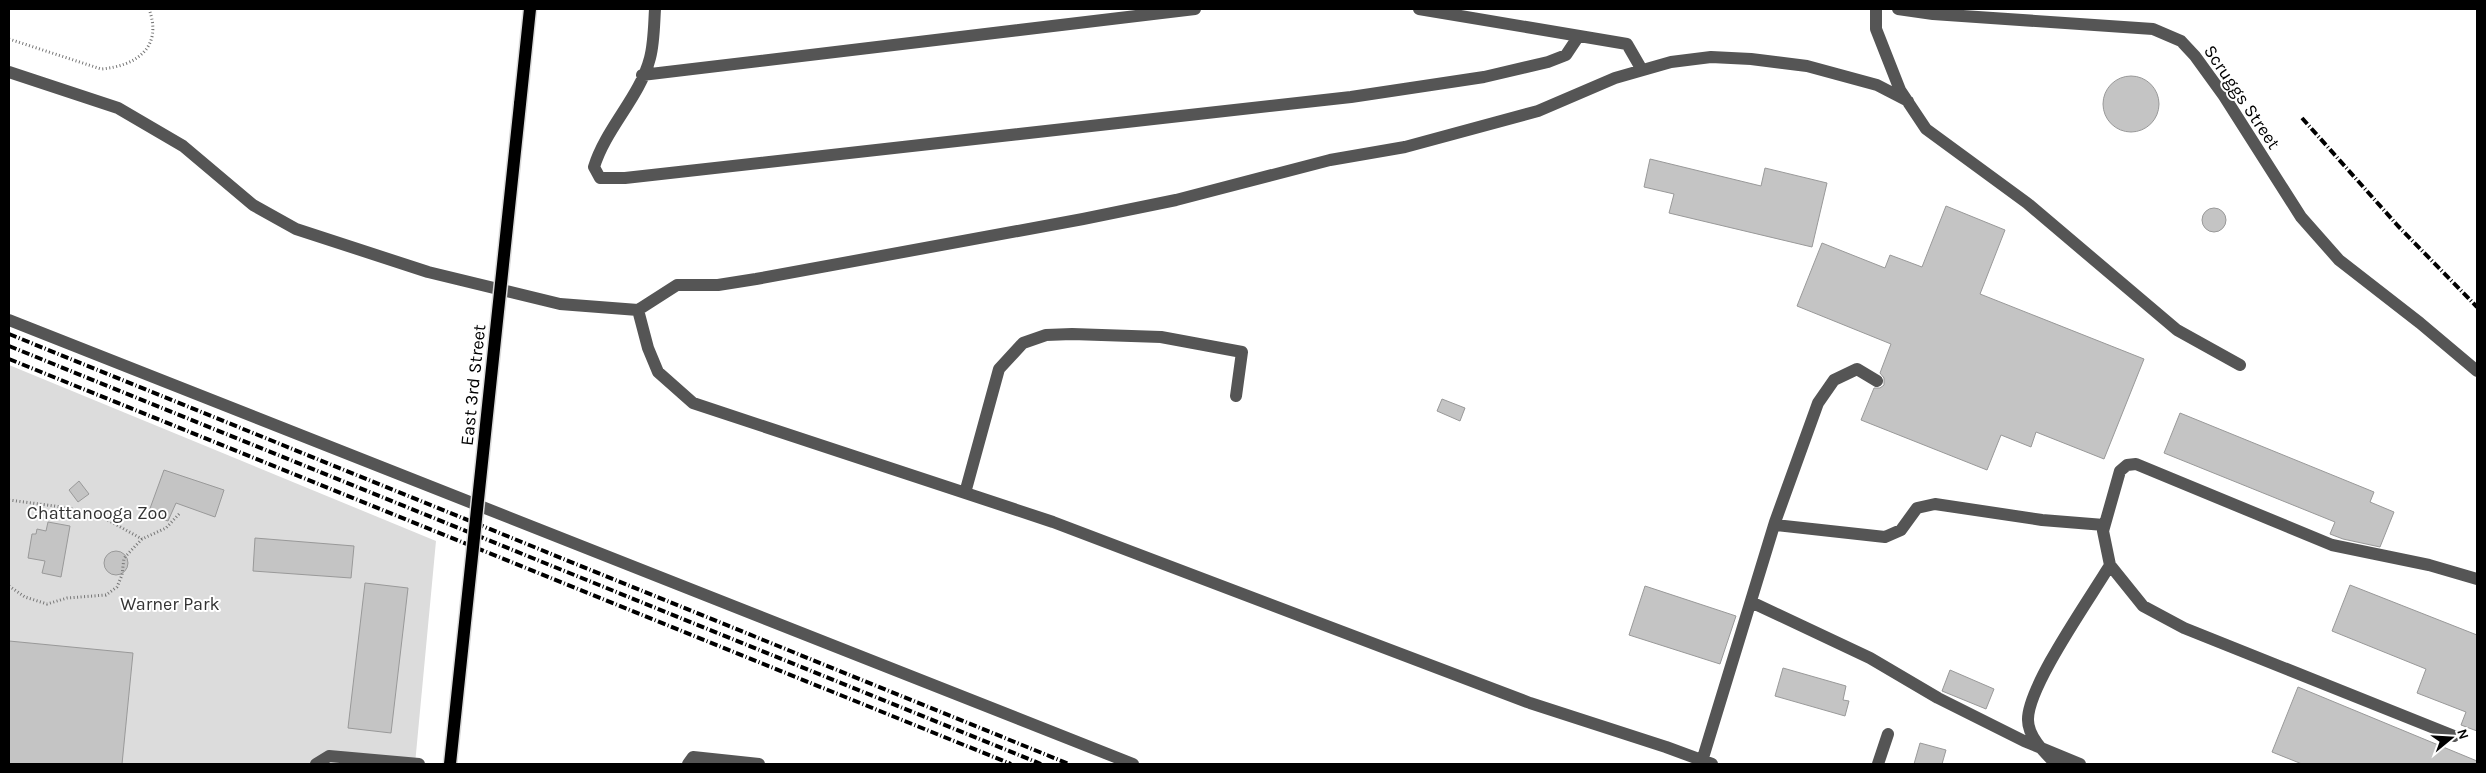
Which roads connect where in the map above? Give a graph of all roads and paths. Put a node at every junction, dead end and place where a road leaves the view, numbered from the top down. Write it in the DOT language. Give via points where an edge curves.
graph roads {
  1 [pos="150,9"];
  2 [pos="530,9"];
  3 [pos="655,9"];
  4 [pos="1195,9"];
  5 [pos="1418,9"];
  6 [pos="1876,9"];
  7 [pos="1898,9"];
  8 [pos="1578,37"];
  9 [pos="9,39"];
  10 [pos="1642,70"];
  11 [pos="9,72"];
  12 [pos="642,75"];
  13 [pos="1908,101"];
  14 [pos="638,310"];
  15 [pos="9,320"];
  16 [pos="2240,366"];
  17 [pos="2477,371"];
  18 [pos="1877,381"];
  19 [pos="1236,396"];
  20 [pos="965,493"];
  21 [pos="9,500"];
  22 [pos="180,513"];
  23 [pos="1774,525"];
  24 [pos="2104,525"];
  25 [pos="142,539"];
  26 [pos="2110,565"];
  27 [pos="2477,579"];
  28 [pos="9,586"];
  29 [pos="1751,602"];
  30 [pos="1888,734"];
  31 [pos="2454,736"];
  32 [pos="2037,745"];
  33 [pos="350,761"];
  34 [pos="1707,762"];
  35 [pos="316,764"];
  36 [pos="419,764"];
  37 [pos="450,764"];
  38 [pos="688,764"];
  39 [pos="759,764"];
  40 [pos="1133,764"];
  41 [pos="1878,764"];
  42 [pos="2056,764"];
  43 [pos="2080,764"];
  1 -- 9 [label="path" via="154,24 147,48 138,58 114,68 101,69"];
  2 -- 37 [label="main road, East 3rd Street, bridge"];
  3 -- 12 [label="street" via="650,59"];
  4 -- 12 [label="street"];
  5 -- 8 [label="street"];
  6 -- 13 [label="street" via="1876,28 1900,90"];
  7 -- 17 [label="street, Scruggs Street" via="2153,29 2181,41 2224,96 2301,217 2338,260 2420,322"];
  8 -- 10 [label="street" via="1627,44"];
  8 -- 12 [label="street" via="1566,55 1548,62 1484,77 1351,97 625,178 600,178 594,167 600,147 631,99"];
  10 -- 13 [label="street" via="1710,57 1751,59 1807,66 1877,85"];
  10 -- 14 [label="street" via="1538,111 1405,147 1330,160 1176,200 1083,219 756,279 718,285 677,285"];
  11 -- 14 [label="street" via="118,108 183,146 252,205 296,229 428,272 560,304"];
  13 -- 16 [label="street" via="1926,129 2028,203 2177,330"];
  14 -- 20 [label="street" via="658,372 693,402"];
  15 -- 40 [label="street"];
  18 -- 23 [label="street" via="1857,369 1834,380 1818,403"];
  19 -- 20 [label="street" via="1242,352 1161,337 1072,334 1023,343 999,369"];
  20 -- 34 [label="street" via="1053,522 1530,703"];
  21 -- 25 [label="path" via="97,514"];
  22 -- 25 [label="path" via="166,528"];
  23 -- 24 [label="street" via="1885,537 1901,530 1917,508 1935,504 2042,520"];
  23 -- 29 [label="street"];
  24 -- 26 [label="street"];
  24 -- 27 [label="street" via="2120,471 2127,465 2136,464 2332,545 2429,565"];
  25 -- 28 [label="path" via="124,558 117,587 106,595 67,598 47,604 25,597"];
  26 -- 31 [label="street" via="2143,606 2184,628"];
  26 -- 32 [label="street" via="2033,692 2027,721"];
  29 -- 32 [label="street" via="1870,658 1938,698"];
  29 -- 34 [label="street"];
  30 -- 41 [label="street"];
  32 -- 42 [label="street"];
  32 -- 43 [label="street"];
  33 -- 35 [label="street" via="328,756"];
  33 -- 36 [label="street"];
  38 -- 39 [label="street" via="693,757"];
}
